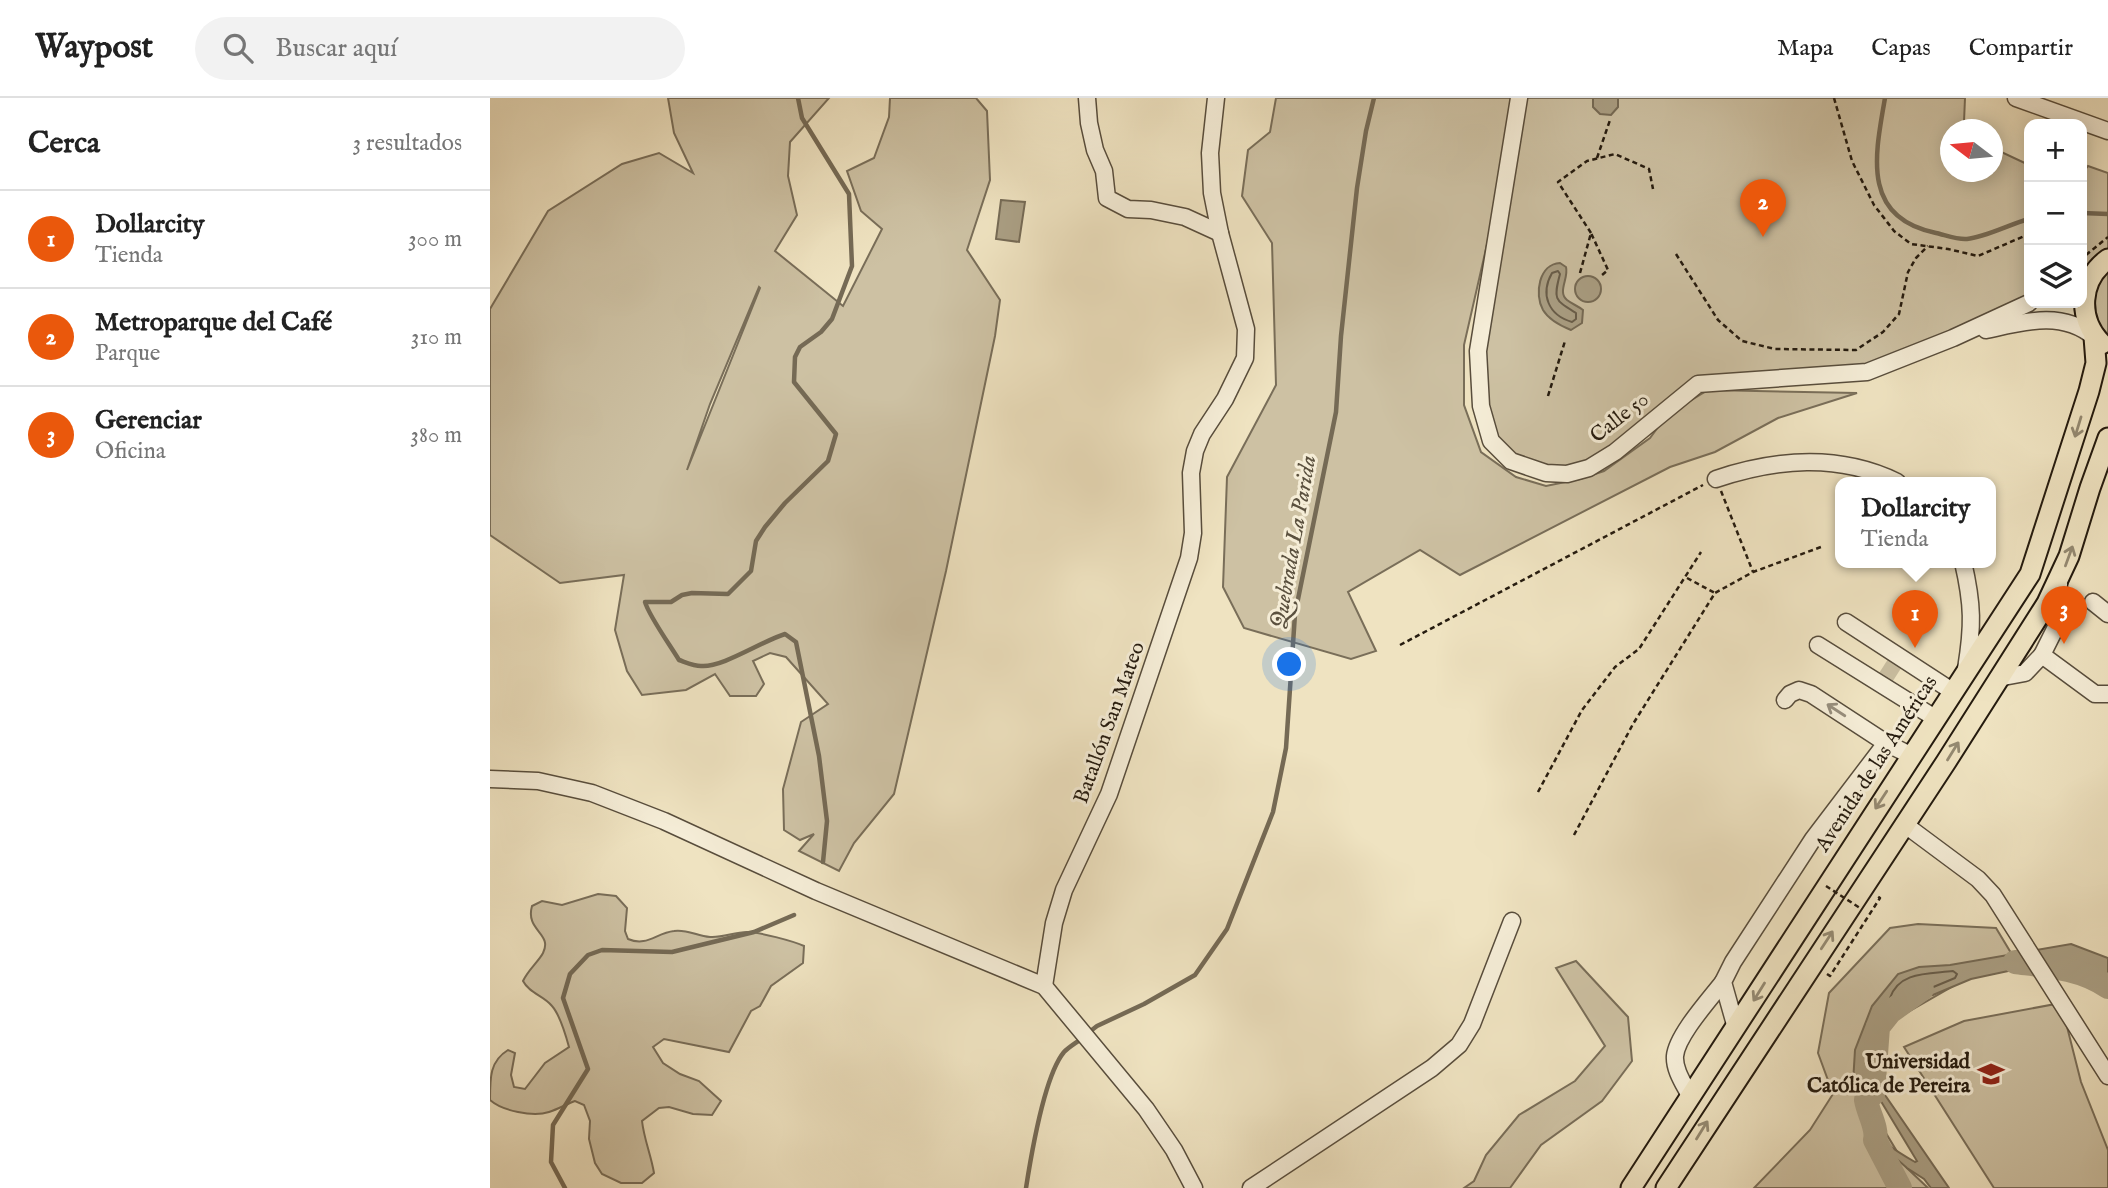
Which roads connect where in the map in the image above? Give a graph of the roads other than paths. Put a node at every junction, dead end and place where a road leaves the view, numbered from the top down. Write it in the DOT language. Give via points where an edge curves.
graph roads {
  1 [pos="1087,98"];
  2 [pos="1216,98"];
  3 [pos="1519,98"];
  4 [pos="2016,98"];
  5 [pos="2108,131"];
  6 [pos="1220,233"];
  7 [pos="2095,269"];
  8 [pos="2024,305"];
  9 [pos="1953,338"];
  10 [pos="2101,343"];
  11 [pos="2108,438"];
  12 [pos="1888,477"];
  13 [pos="1716,479"];
  14 [pos="1964,568"];
  15 [pos="2059,582"];
  16 [pos="2093,602"];
  17 [pos="2108,614"];
  18 [pos="1846,622"];
  19 [pos="1973,626"];
  20 [pos="1994,628"];
  21 [pos="1818,645"];
  22 [pos="2042,655"];
  23 [pos="1966,669"];
  24 [pos="1998,678"];
  25 [pos="1952,691"];
  26 [pos="2108,694"];
  27 [pos="1785,700"];
  28 [pos="1935,718"];
  29 [pos="1886,743"];
  30 [pos="1910,755"];
  31 [pos="490,779"];
  32 [pos="1905,824"];
  33 [pos="1512,921"];
  34 [pos="1723,982"];
  35 [pos="1044,986"];
  36 [pos="1736,1028"];
  37 [pos="2102,1058"];
  38 [pos="2108,1076"];
  39 [pos="1690,1096"];
  40 [pos="1194,1188"];
  41 [pos="1251,1188"];
  42 [pos="1631,1188"];
  43 [pos="1666,1188"];
  1 -- 6 [label="street" via="1107,198 1128,209 1185,217"];
  2 -- 6 [label="street, Batallón San Mateo" via="1210,173"];
  3 -- 9 [label="street, Calle 50" via="1478,351 1481,406 1491,441 1511,461 1546,473 1589,468 1698,384 1867,372"];
  4 -- 5 [label="street"];
  6 -- 35 [label="street, Batallón San Mateo" via="1246,329 1245,358 1198,442 1191,473 1194,520 1189,558 1109,794 1064,890"];
  7 -- 10 [label="main road, Avenida de las Américas" via="2084,304"];
  8 -- 9 [label="street, Calle 50"];
  9 -- 10 [label="street, Calle 50" via="2022,322 2054,320 2077,326"];
  10 -- 20 [label="main road, Avenida de las Américas, one-way" via="2030,574"];
  15 -- 11 [label="main road, one-way"];
  12 -- 13 [label="street" via="1839,464 1791,461"];
  14 -- 19 [label="street"];
  15 -- 22 [label="street" via="2056,627"];
  15 -- 24 [label="main road"];
  16 -- 17 [label="street"];
  18 -- 25 [label="street" via="1897,661"];
  19 -- 20 [label="street"];
  19 -- 23 [label="street"];
  20 -- 23 [label="main road, Avenida de las Américas"];
  21 -- 28 [label="street" via="1884,681"];
  22 -- 24 [label="street" via="2025,673"];
  22 -- 26 [label="street" via="2095,694"];
  23 -- 25 [label="main road, Avenida de las Américas"];
  32 -- 24 [label="main road, one-way"];
  25 -- 28 [label="main road, Avenida de las Américas"];
  29 -- 27 [label="street, one-way" via="1811,694 1800,690"];
  28 -- 30 [label="main road, Avenida de las Américas"];
  29 -- 30 [label="street"];
  29 -- 34 [label="street" via="1813,839"];
  30 -- 36 [label="main road, Avenida de las Américas, one-way"];
  31 -- 35 [label="street" via="556,783 592,793"];
  32 -- 37 [label="street" via="1978,879 2005,912 2086,1042"];
  43 -- 32 [label="main road, one-way"];
  33 -- 41 [label="street" via="1472,1024 1459,1045 1432,1068"];
  34 -- 36 [label="street"];
  34 -- 39 [label="street" via="1679,1043 1675,1056"];
  35 -- 40 [label="street" via="1153,1119"];
  36 -- 39 [label="main road, Avenida de las Américas"];
  37 -- 38 [label="street"];
  39 -- 42 [label="main road, Avenida de las Américas"];
}
